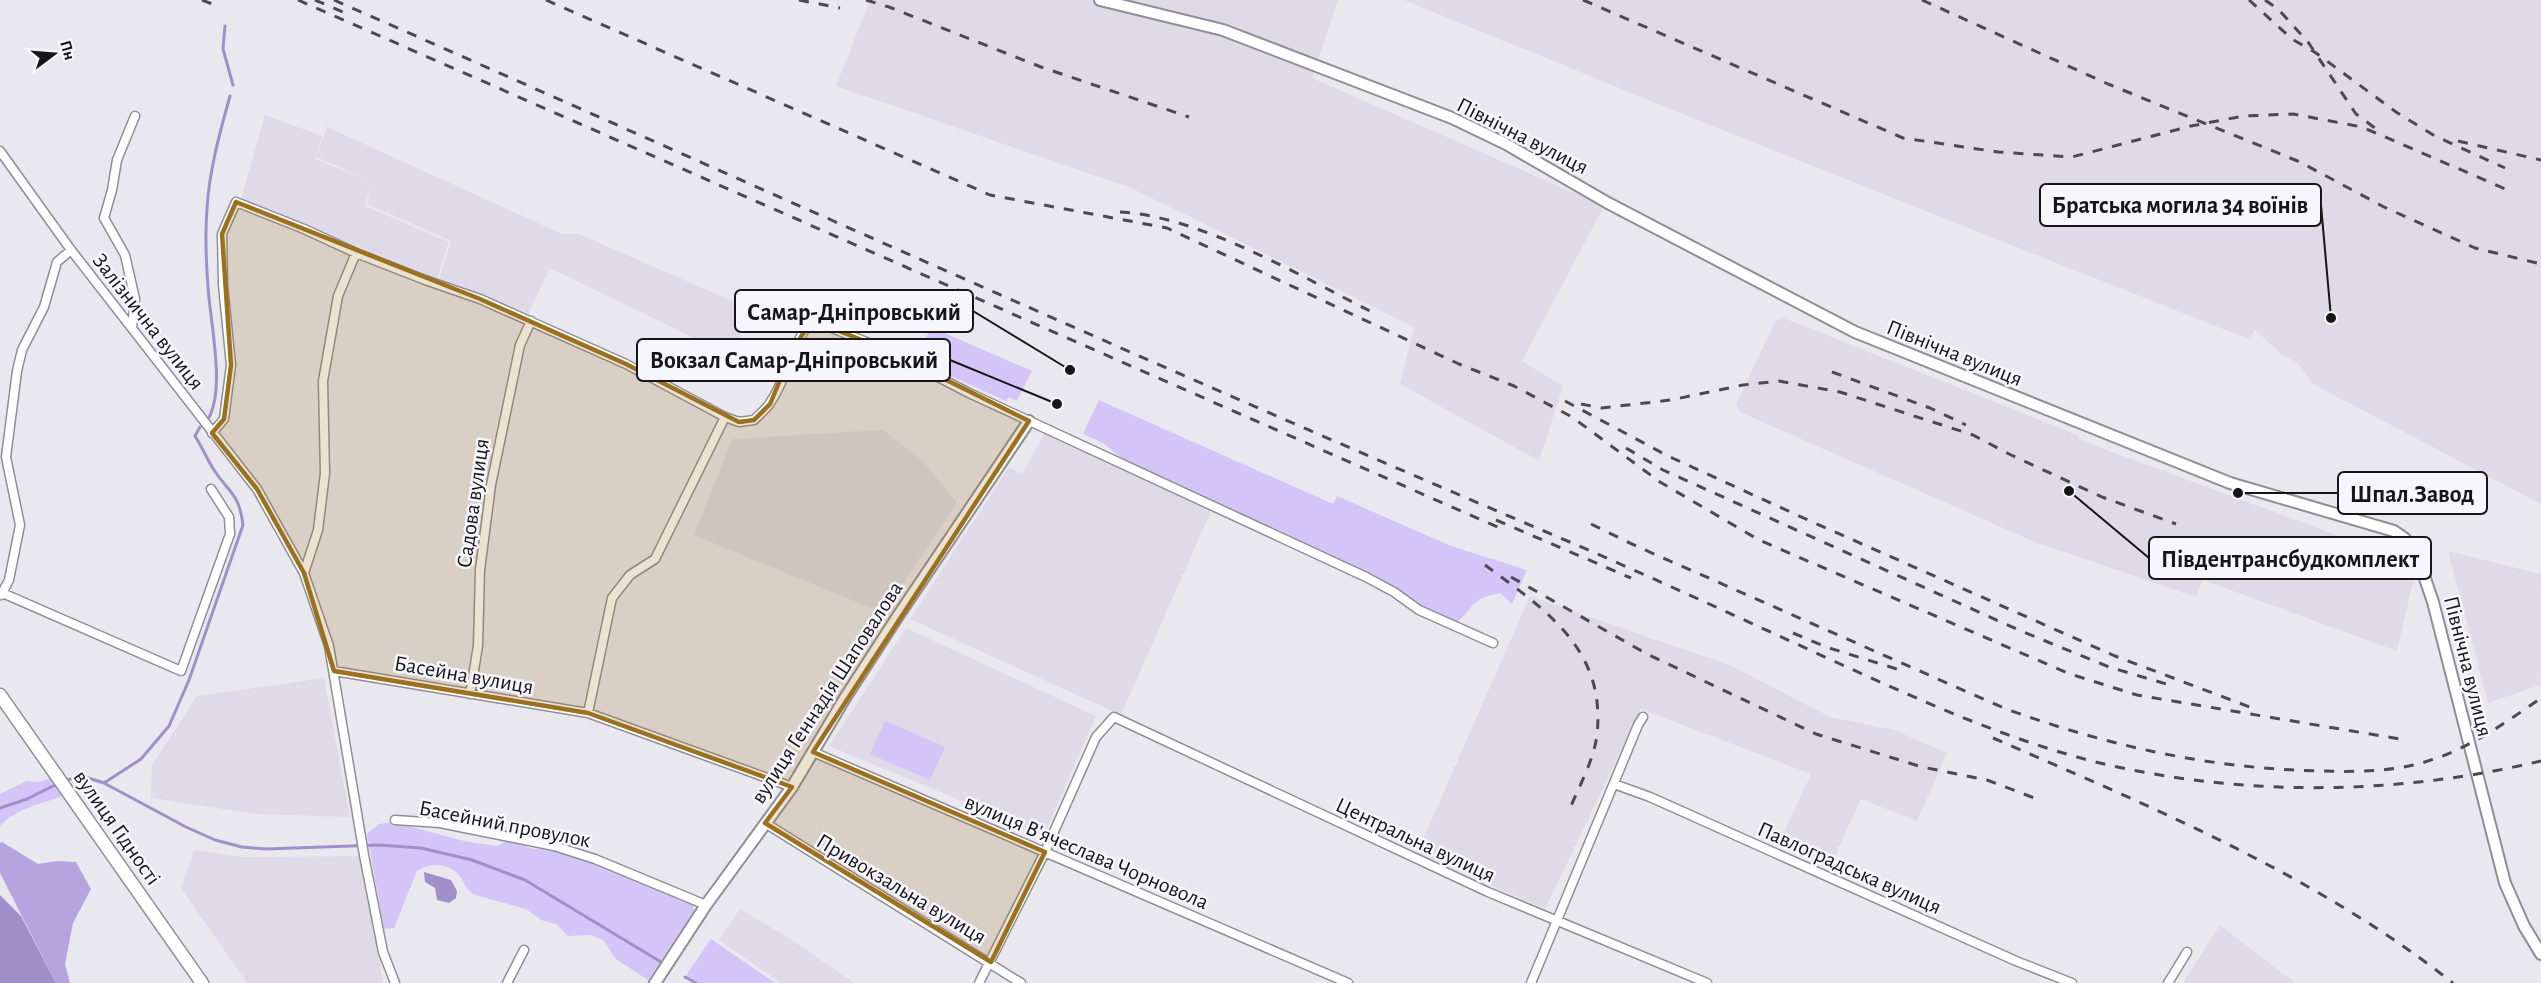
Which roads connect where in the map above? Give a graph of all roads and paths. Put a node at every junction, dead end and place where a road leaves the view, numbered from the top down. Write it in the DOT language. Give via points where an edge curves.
graph roads {
  1 [pos="1100,0"];
  2 [pos="135,116"];
  3 [pos="0,151"];
  4 [pos="71,250"];
  5 [pos="356,253"];
  6 [pos="531,321"];
  7 [pos="132,328"];
  8 [pos="725,417"];
  9 [pos="1029,421"];
  10 [pos="207,426"];
  11 [pos="212,489"];
  12 [pos="304,573"];
  13 [pos="1,594"];
  14 [pos="1493,643"];
  15 [pos="334,671"];
  16 [pos="470,694"];
  17 [pos="0,695"];
  18 [pos="588,713"];
  19 [pos="1643,717"];
  20 [pos="813,752"];
  21 [pos="1614,784"];
  22 [pos="792,787"];
  23 [pos="395,820"];
  24 [pos="765,823"];
  25 [pos="1045,852"];
  26 [pos="706,905"];
  27 [pos="1558,921"];
  28 [pos="524,950"];
  29 [pos="2187,952"];
  30 [pos="2541,954"];
  31 [pos="991,962"];
  32 [pos="659,981"];
  33 [pos="202,983"];
  34 [pos="394,983"];
  35 [pos="507,983"];
  36 [pos="979,983"];
  37 [pos="1021,983"];
  38 [pos="1348,983"];
  39 [pos="1531,983"];
  40 [pos="1707,983"];
  41 [pos="2072,983"];
  42 [pos="2168,983"];
  1 -- 30 [label="street, Північна вулиця" via="1223,30 1452,118 1855,332 2220,479 2394,531 2415,549 2433,602 2505,883"];
  2 -- 7 [label="street" via="117,160 104,218 125,255 135,299"];
  3 -- 4 [label="street"];
  4 -- 7 [label="street, Залізнична вулиця"];
  4 -- 13 [label="street, Залізнична вулиця" via="57,262 44,307 22,350 17,371 6,457 20,525 9,580"];
  5 -- 6 [label="street"];
  5 -- 10 [label="street" via="236,202 222,234 231,365 224,419"];
  5 -- 12 [label="street" via="338,296 322,381 325,473 318,530"];
  6 -- 8 [label="street" via="626,364"];
  6 -- 16 [label="street, Садова вулиця" via="519,345 490,485 480,570 478,646"];
  7 -- 10 [label="street, Залізнична вулиця"];
  8 -- 9 [label="street" via="740,422 754,420 770,404 793,349 812,320 884,349"];
  8 -- 18 [label="street" via="655,559 630,575 612,598"];
  9 -- 14 [label="street" via="1366,577 1419,610"];
  9 -- 20 [label="street, вулиця Геннадія Шаповалова" via="886,634"];
  10 -- 12 [label="street, Залізнична вулиця" via="257,489"];
  11 -- 13 [label="street" via="229,517 230,534 182,670"];
  12 -- 15 [label="street, Залізнична вулиця"];
  15 -- 16 [label="street, Басейна вулиця"];
  15 -- 34 [label="street, Залізнична вулиця" via="360,835 383,952"];
  16 -- 18 [label="street, Басейна вулиця"];
  17 -- 33 [label="main road, вулиця Гідності"];
  18 -- 22 [label="street, Басейна вулиця"];
  19 -- 21 [label="street"];
  20 -- 22 [label="street, вулиця Геннадія Шаповалова"];
  20 -- 25 [label="street, вулиця В'ячеслава Чорновола"];
  21 -- 27 [label="street"];
  21 -- 41 [label="street, Павлоградська вулиця"];
  22 -- 24 [label="street, вулиця Геннадія Шаповалова"];
  23 -- 26 [label="street, Басейний провулок" via="440,823 554,846"];
  24 -- 26 [label="street, вулиця Геннадія Шаповалова"];
  24 -- 31 [label="street, Привокзальна вулиця"];
  25 -- 27 [label="street, Центральна вулиця" via="1096,737 1114,717"];
  25 -- 31 [label="street"];
  25 -- 38 [label="street, вулиця В'ячеслава Чорновола"];
  26 -- 32 [label="street, вулиця Геннадія Шаповалова"];
  27 -- 39 [label="street"];
  27 -- 40 [label="street, Центральна вулиця"];
  28 -- 35 [label="street"];
  29 -- 42 [label="street"];
  31 -- 36 [label="street"];
  31 -- 37 [label="street, Привокзальна вулиця"];
}
